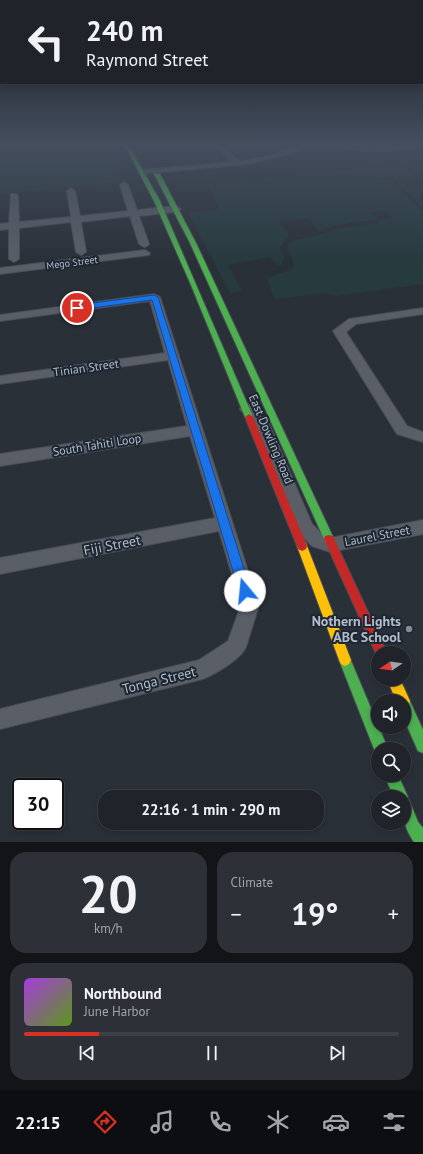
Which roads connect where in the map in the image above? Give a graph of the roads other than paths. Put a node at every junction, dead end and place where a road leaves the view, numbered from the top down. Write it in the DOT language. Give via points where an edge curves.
graph roads {
  1 [pos="148,183"];
  2 [pos="162,183"];
  3 [pos="124,185"];
  4 [pos="71,191"];
  5 [pos="14,196"];
  6 [pos="176,209"];
  7 [pos="161,210"];
  8 [pos="134,213"];
  9 [pos="76,219"];
  10 [pos="15,225"];
  11 [pos="0,227"];
  12 [pos="81,252"];
  13 [pos="14,260"];
  14 [pos="0,271"];
  15 [pos="423,311"];
  16 [pos="0,318"];
  17 [pos="172,356"];
  18 [pos="0,380"];
  19 [pos="244,407"];
  20 [pos="195,430"];
  21 [pos="423,437"];
  22 [pos="0,460"];
  23 [pos="224,523"];
  24 [pos="423,527"];
  25 [pos="330,545"];
  26 [pos="0,566"];
  27 [pos="378,646"];
  28 [pos="0,719"];
  29 [pos="411,720"];
  30 [pos="378,742"];
  31 [pos="423,746"];
  32 [pos="411,822"];
  33 [pos="423,842"];
  1 -- 7 [label="main road, East Dowling Road"];
  2 -- 6 [label="main road, East Dowling Road"];
  3 -- 8 [label="street"];
  4 -- 9 [label="street"];
  5 -- 10 [label="street"];
  6 -- 7 [label="street"];
  6 -- 25 [label="main road, East Dowling Road"];
  7 -- 8 [label="street"];
  7 -- 19 [label="main road, East Dowling Road"];
  8 -- 9 [label="street"];
  8 -- 14 [label="street, Mego Street" via="144,249"];
  9 -- 10 [label="street"];
  9 -- 12 [label="street"];
  10 -- 11 [label="street"];
  10 -- 13 [label="street"];
  15 -- 21 [label="street" via="353,322 339,331 402,430"];
  16 -- 17 [label="street, Tonga Street" via="154,297"];
  17 -- 18 [label="street, Tinian Street"];
  17 -- 20 [label="street, Tonga Street"];
  19 -- 25 [label="street" via="262,424 305,528 318,541"];
  19 -- 30 [label="main road, East Dowling Road" via="306,556"];
  20 -- 22 [label="street, South Tahiti Loop"];
  20 -- 23 [label="street, Tonga Street"];
  23 -- 26 [label="street, Fiji Street"];
  23 -- 28 [label="street, Tonga Street" via="250,605 236,647 203,668"];
  24 -- 25 [label="street, Laurel Street"];
  25 -- 27 [label="main road, East Dowling Road"];
  29 -- 31 [label="main road"];
  32 -- 33 [label="main road"];
}
